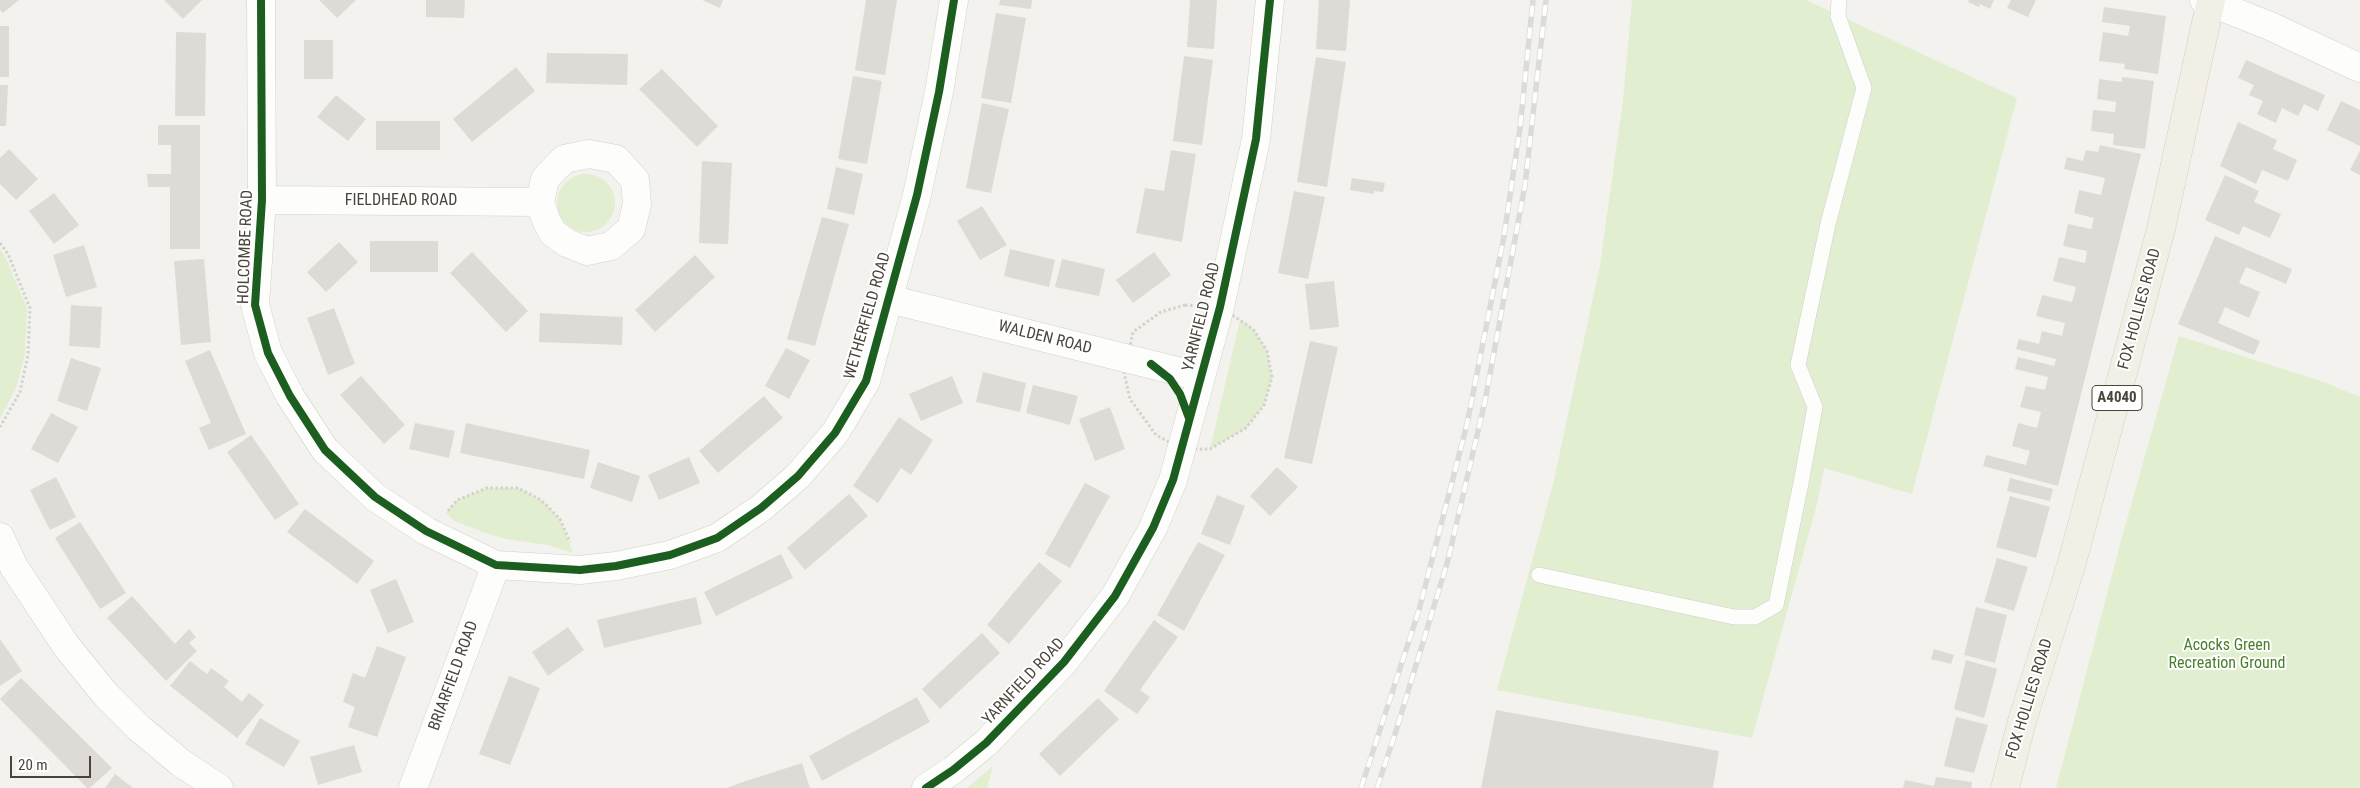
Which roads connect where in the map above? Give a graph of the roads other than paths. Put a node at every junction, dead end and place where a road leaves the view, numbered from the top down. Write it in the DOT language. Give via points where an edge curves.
graph roads {
  1 [pos="262,0"];
  2 [pos="954,0"];
  3 [pos="1270,0"];
  4 [pos="1839,0"];
  5 [pos="2208,1"];
  6 [pos="2360,68"];
  7 [pos="262,200"];
  8 [pos="540,202"];
  9 [pos="889,299"];
  10 [pos="1201,377"];
  11 [pos="0,537"];
  12 [pos="496,565"];
  13 [pos="1538,575"];
  14 [pos="219,788"];
  15 [pos="413,788"];
  16 [pos="926,788"];
  17 [pos="2005,788"];
  1 -- 7 [label="street, HOLCOMBE ROAD"];
  2 -- 9 [label="street, WETHERFIELD ROAD" via="917,195"];
  3 -- 10 [label="street, YARNFIELD ROAD" via="1256,139 1220,307"];
  4 -- 13 [label="lane" via="1838,16 1864,88 1828,224 1798,365 1814,407 1776,605 1755,617 1734,617"];
  5 -- 6 [label="street"];
  5 -- 17 [label="main road, FOX HOLLIES ROAD / A4040" via="2161,229 2071,566 2022,721"];
  7 -- 8 [label="street, FIELDHEAD ROAD"];
  7 -- 12 [label="street, HOLCOMBE ROAD" via="255,304 268,353 324,450 375,497 430,533"];
  9 -- 10 [label="street, WALDEN ROAD"];
  9 -- 12 [label="street, WETHERFIELD ROAD" via="866,381 835,433 798,476 761,508 716,538 670,555 580,570"];
  10 -- 16 [label="street, YARNFIELD ROAD" via="1173,480 1153,528 1115,596 1064,662 1006,725 953,770"];
  11 -- 14 [label="street" via="14,567 67,647 106,695 181,764"];
  12 -- 15 [label="street, BRIARFIELD ROAD"];
}
